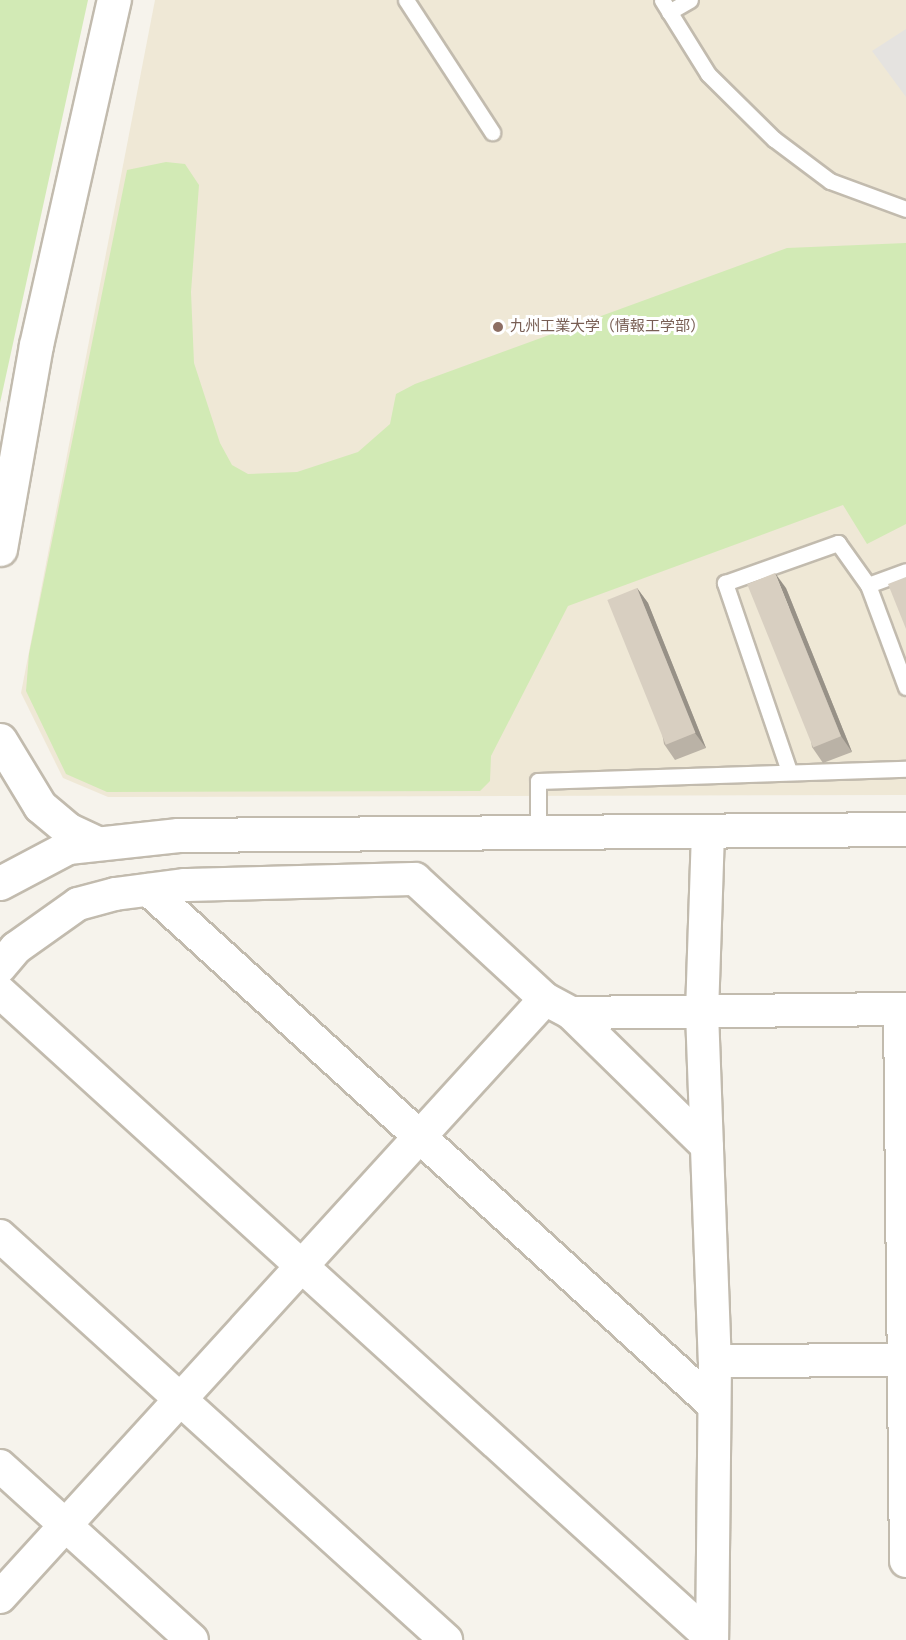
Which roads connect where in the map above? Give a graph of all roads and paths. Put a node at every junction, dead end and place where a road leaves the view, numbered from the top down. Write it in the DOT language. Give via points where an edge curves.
graph roads {
  1 [pos="114,0"];
  2 [pos="406,0"];
  3 [pos="690,0"];
  4 [pos="665,6"];
  5 [pos="492,132"];
  6 [pos="906,210"];
  7 [pos="0,549"];
  8 [pos="906,571"];
  9 [pos="868,585"];
  10 [pos="906,687"];
  11 [pos="0,740"];
  12 [pos="906,769"];
  13 [pos="789,771"];
  14 [pos="906,830"];
  15 [pos="538,831"];
  16 [pos="708,832"];
  17 [pos="95,842"];
  18 [pos="0,883"];
  19 [pos="149,890"];
  20 [pos="0,967"];
  21 [pos="0,992"];
  22 [pos="558,1006"];
  23 [pos="903,1009"];
  24 [pos="702,1012"];
  25 [pos="418,1140"];
  26 [pos="707,1146"];
  27 [pos="0,1236"];
  28 [pos="303,1268"];
  29 [pos="904,1360"];
  30 [pos="715,1361"];
  31 [pos="182,1401"];
  32 [pos="714,1405"];
  33 [pos="0,1466"];
  34 [pos="67,1524"];
  35 [pos="906,1561"];
  36 [pos="0,1597"];
  37 [pos="712,1639"];
  38 [pos="192,1640"];
  39 [pos="446,1640"];
  1 -- 7 [label="street" via="36,345"];
  2 -- 5 [label="lane"];
  3 -- 4 [label="lane"];
  4 -- 6 [label="lane" via="708,74 774,139 830,181"];
  8 -- 9 [label="lane"];
  9 -- 10 [label="lane"];
  9 -- 13 [label="lane" via="838,543 725,584"];
  11 -- 17 [label="street" via="40,806 69,830"];
  12 -- 13 [label="lane"];
  13 -- 15 [label="lane" via="538,781"];
  14 -- 16 [label="street"];
  15 -- 16 [label="street"];
  15 -- 17 [label="street" via="178,835"];
  16 -- 24 [label="street"];
  17 -- 18 [label="street" via="32,861"];
  19 -- 20 [label="street" via="78,904 16,948"];
  19 -- 22 [label="street" via="415,879"];
  19 -- 25 [label="street"];
  21 -- 28 [label="street"];
  22 -- 24 [label="street"];
  22 -- 25 [label="street"];
  22 -- 26 [label="street"];
  23 -- 24 [label="street"];
  23 -- 29 [label="street"];
  24 -- 26 [label="street"];
  25 -- 28 [label="street"];
  25 -- 32 [label="street"];
  26 -- 30 [label="street"];
  27 -- 31 [label="street"];
  28 -- 31 [label="street"];
  28 -- 37 [label="street"];
  29 -- 30 [label="street"];
  29 -- 35 [label="street"];
  30 -- 32 [label="street"];
  31 -- 34 [label="street"];
  31 -- 39 [label="street"];
  32 -- 37 [label="street"];
  33 -- 34 [label="street"];
  34 -- 36 [label="street"];
  34 -- 38 [label="street"];
}
